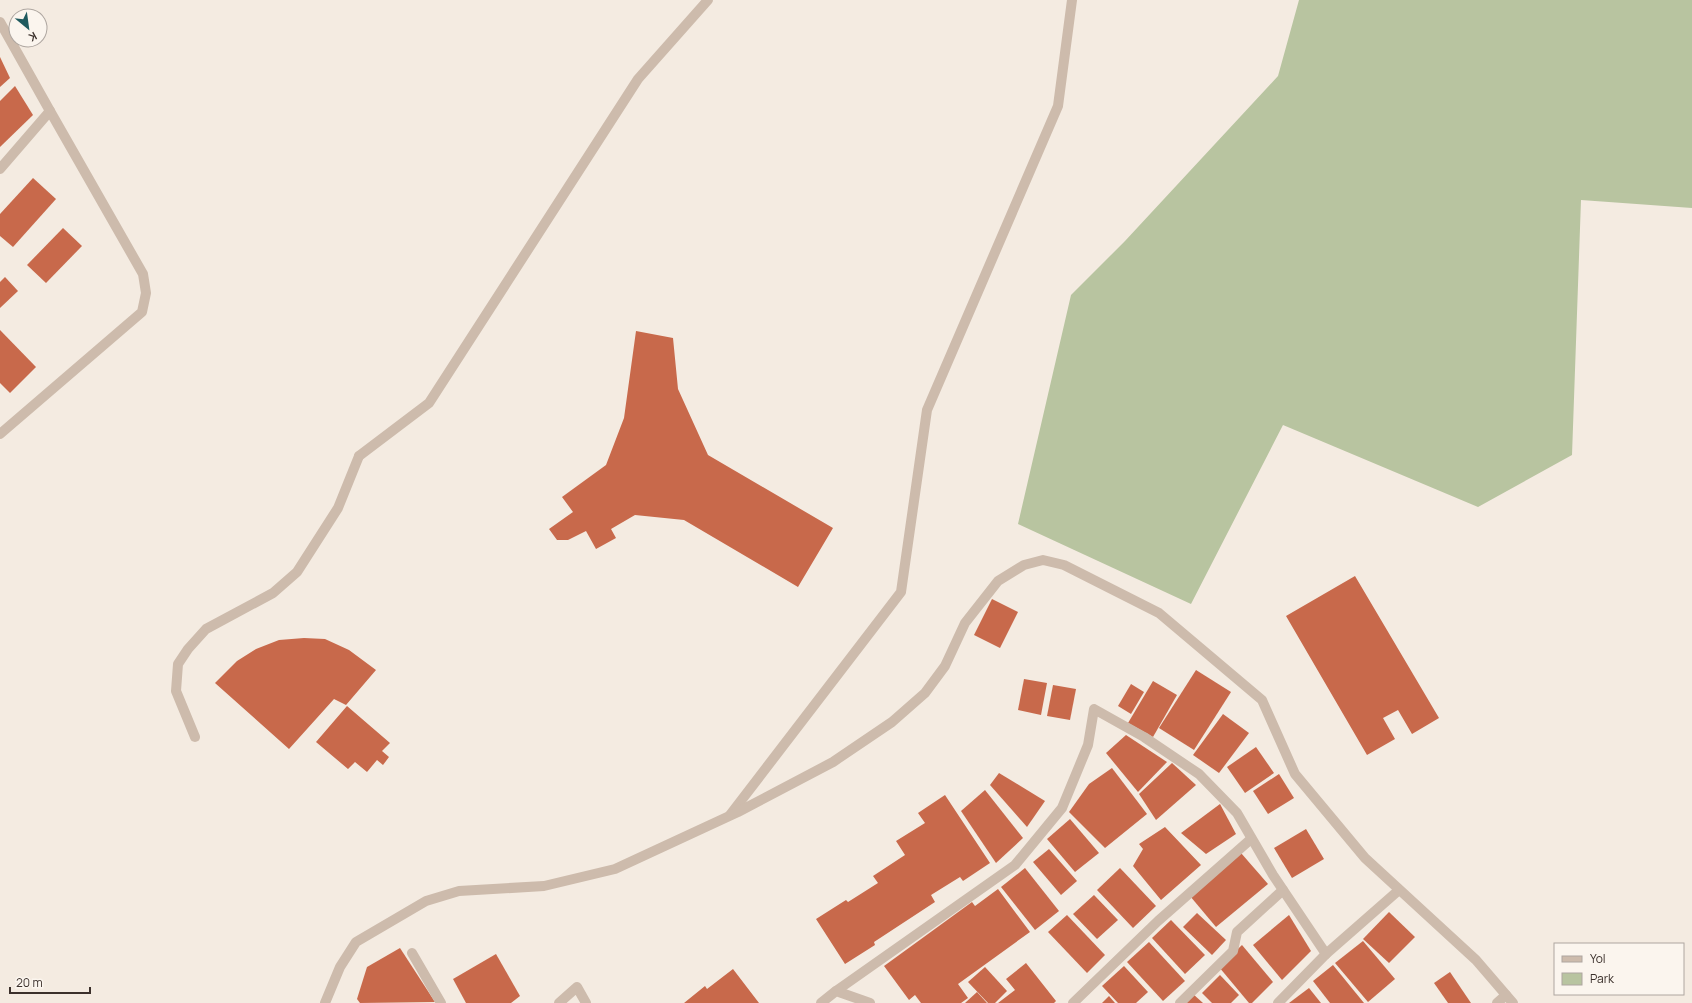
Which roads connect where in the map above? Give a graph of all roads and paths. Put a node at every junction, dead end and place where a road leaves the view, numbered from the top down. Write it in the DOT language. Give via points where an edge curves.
graph roads {
  1 [pos="708,0"];
  2 [pos="1072,0"];
  3 [pos="0,22"];
  4 [pos="50,110"];
  5 [pos="0,169"];
  6 [pos="0,434"];
  7 [pos="195,736"];
  8 [pos="730,815"];
  9 [pos="1251,839"];
  10 [pos="1283,890"];
  11 [pos="1399,890"];
  12 [pos="412,953"];
  13 [pos="1326,954"];
  14 [pos="836,991"];
  15 [pos="1506,995"];
  16 [pos="325,1003"];
  17 [pos="441,1003"];
  18 [pos="560,1003"];
  19 [pos="586,1003"];
  20 [pos="821,1003"];
  21 [pos="870,1003"];
  22 [pos="1073,1003"];
  23 [pos="1180,1003"];
  24 [pos="1278,1003"];
  25 [pos="1497,1003"];
  26 [pos="1513,1003"];
  1 -- 7 [label="street" via="638,79 429,403 359,456 338,508 297,572 273,593 206,629 188,649 178,664 176,691"];
  2 -- 8 [label="street" via="1058,106 927,410 901,592"];
  3 -- 4 [label="street"];
  4 -- 5 [label="street"];
  4 -- 6 [label="street" via="143,274 146,293 142,312"];
  8 -- 11 [label="street" via="834,762 892,722 925,693 945,666 965,623 998,581 1024,565 1044,560 1064,565 1159,613 1262,700 1295,774 1365,858"];
  8 -- 16 [label="street" via="615,869 544,886 460,891 426,900 356,942 340,968"];
  9 -- 10 [label="street"];
  9 -- 14 [label="street" via="1237,813 1199,774 1144,737 1094,709 1088,745 1062,808 1015,865"];
  9 -- 22 [label="street" via="1158,921"];
  10 -- 13 [label="street"];
  10 -- 23 [label="street" via="1237,932 1233,951"];
  11 -- 13 [label="street"];
  11 -- 15 [label="street" via="1476,960"];
  12 -- 17 [label="street"];
  13 -- 24 [label="street"];
  14 -- 20 [label="street"];
  14 -- 21 [label="street"];
  15 -- 25 [label="street"];
  15 -- 26 [label="street"];
  18 -- 19 [label="street" via="577,987"];
}
